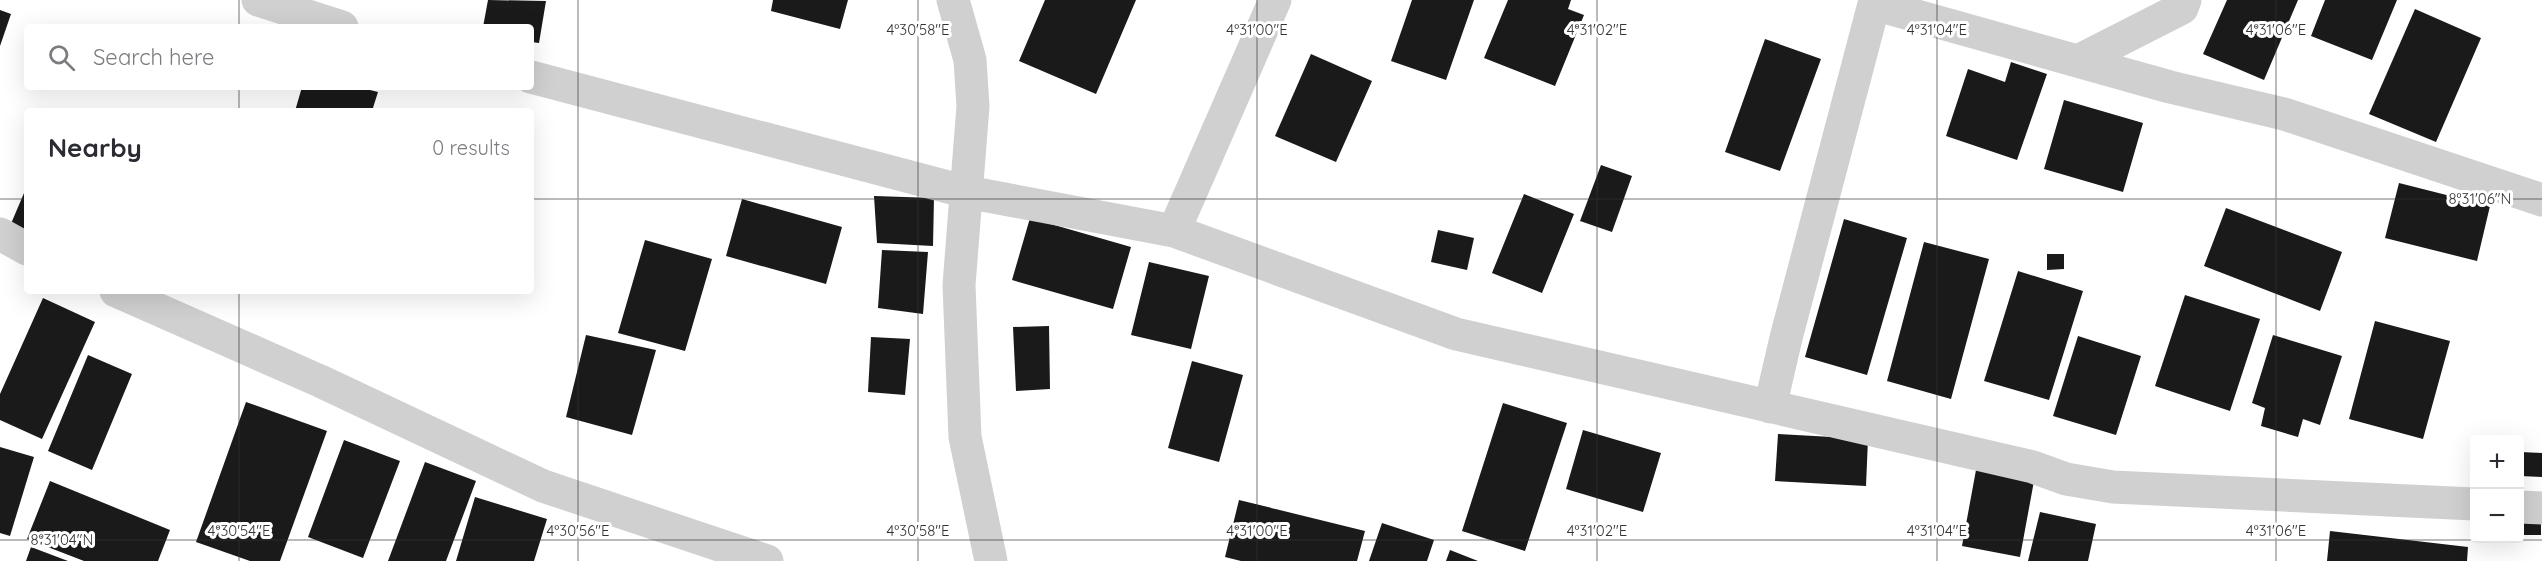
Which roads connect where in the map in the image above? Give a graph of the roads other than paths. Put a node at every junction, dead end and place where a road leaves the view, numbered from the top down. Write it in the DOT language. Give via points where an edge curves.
graph roads {
  1 [pos="258,0"];
  2 [pos="953,0"];
  3 [pos="1275,0"];
  4 [pos="2185,0"];
  5 [pos="336,17"];
  6 [pos="2078,61"];
  7 [pos="534,78"];
  8 [pos="967,192"];
  9 [pos="2542,200"];
  10 [pos="1174,231"];
  11 [pos="0,234"];
  12 [pos="24,247"];
  13 [pos="123,294"];
  14 [pos="1770,406"];
  15 [pos="2470,504"];
  16 [pos="2524,507"];
  17 [pos="2542,508"];
  18 [pos="767,561"];
  19 [pos="991,561"];
  1 -- 5 [label="street"];
  2 -- 8 [label="street" via="970,60 974,106"];
  3 -- 10 [label="street"];
  4 -- 6 [label="street" via="2182,8"];
  6 -- 9 [label="street" via="2284,114"];
  6 -- 14 [label="street" via="1874,4"];
  7 -- 8 [label="street"];
  8 -- 10 [label="street"];
  8 -- 19 [label="street" via="959,285 965,437"];
  10 -- 14 [label="street" via="1456,334"];
  11 -- 12 [label="street"];
  13 -- 18 [label="street" via="543,486"];
  14 -- 15 [label="street" via="2033,467 2066,479 2113,487"];
  16 -- 17 [label="street"];
}
